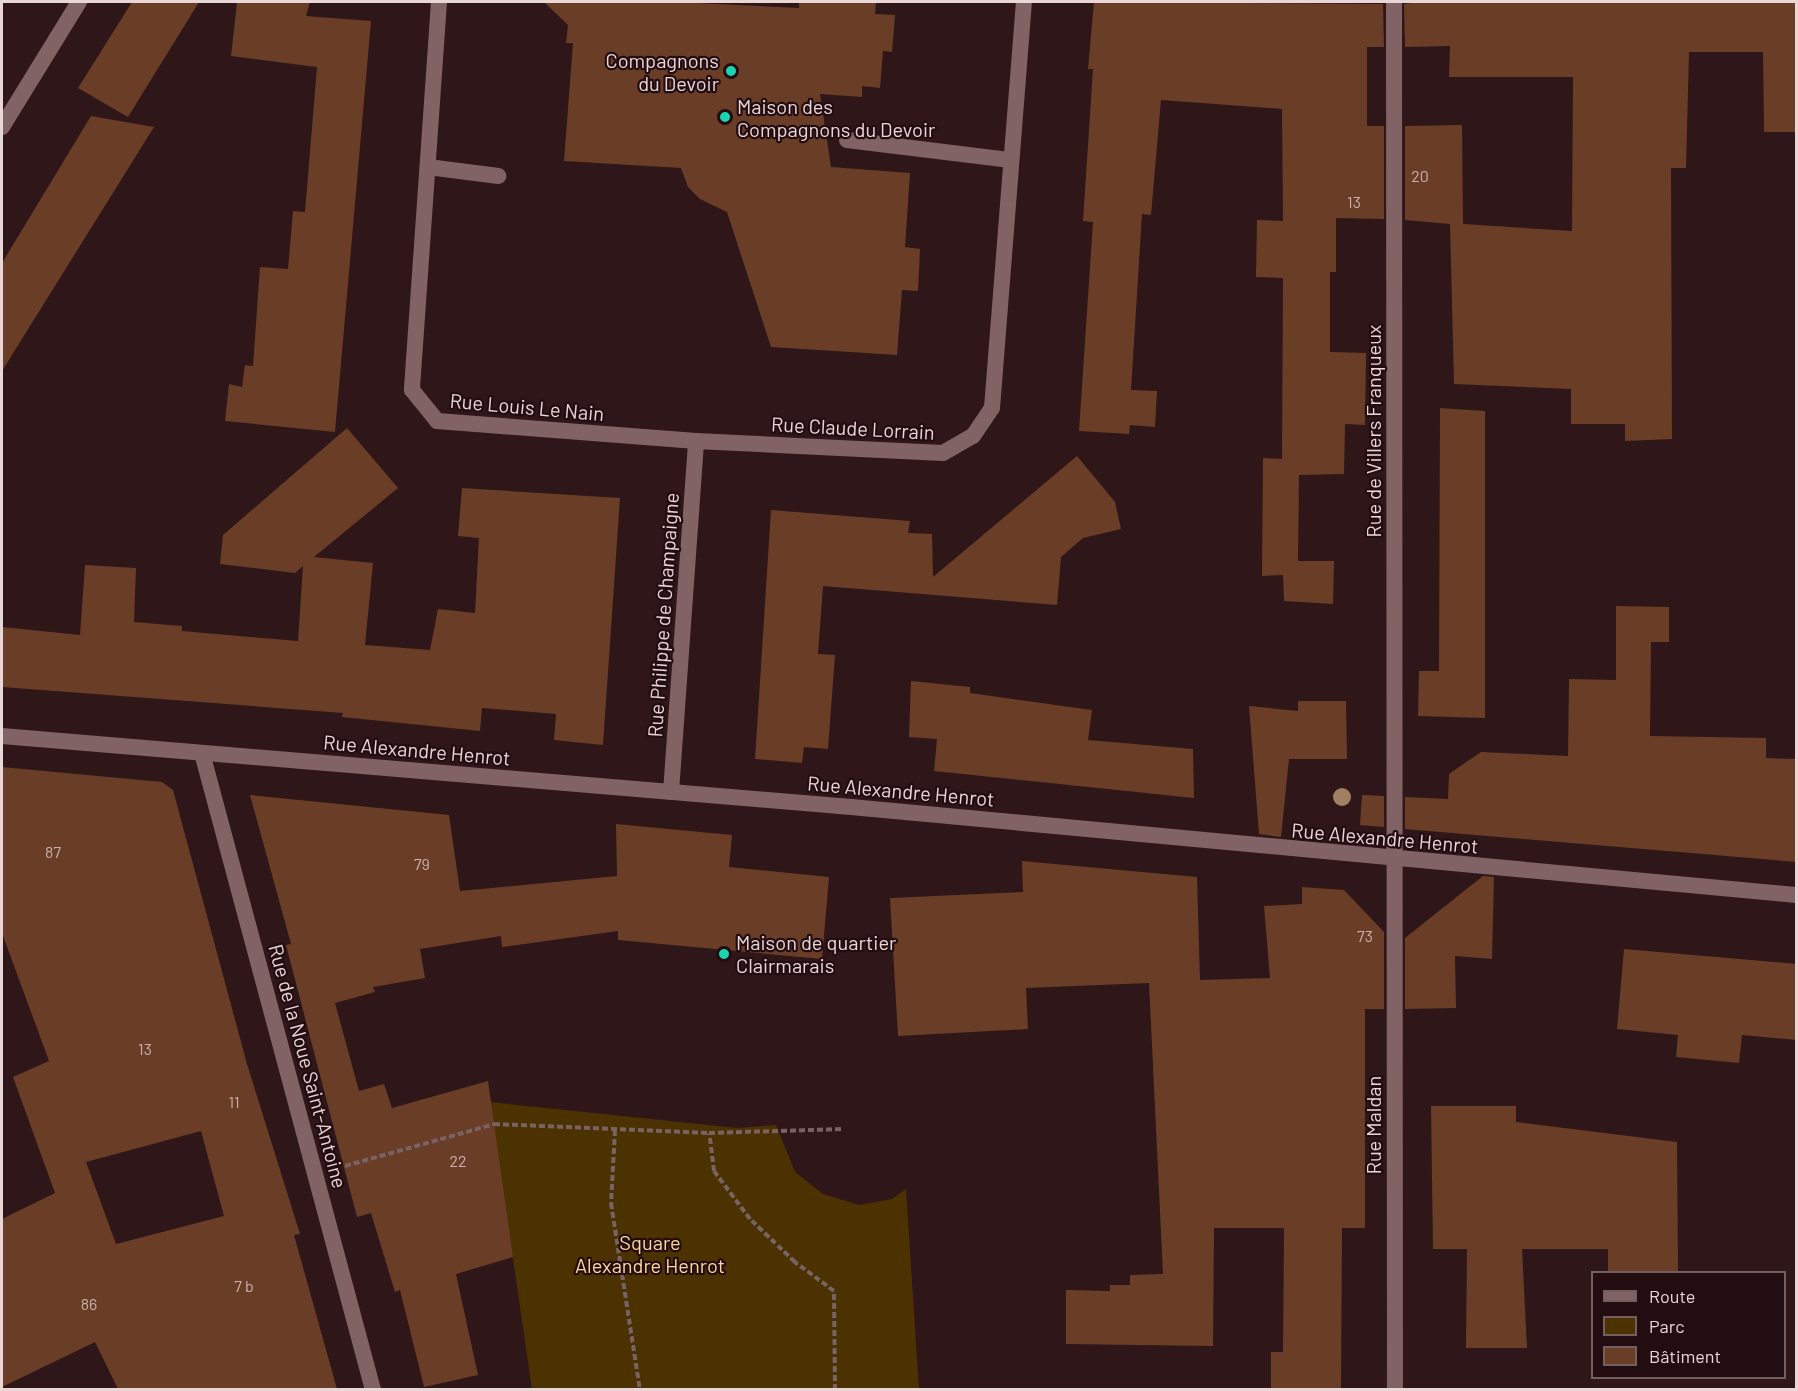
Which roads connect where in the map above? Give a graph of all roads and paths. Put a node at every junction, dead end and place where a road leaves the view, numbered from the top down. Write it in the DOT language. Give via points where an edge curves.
graph roads {
  1 [pos="79,2"];
  2 [pos="440,2"];
  3 [pos="1024,2"];
  4 [pos="1394,2"];
  5 [pos="2,127"];
  6 [pos="847,140"];
  7 [pos="1011,160"];
  8 [pos="428,168"];
  9 [pos="498,176"];
  10 [pos="696,441"];
  11 [pos="2,736"];
  12 [pos="202,753"];
  13 [pos="671,792"];
  14 [pos="1394,860"];
  15 [pos="1797,895"];
  16 [pos="844,1129"];
  17 [pos="615,1130"];
  18 [pos="709,1133"];
  19 [pos="315,1174"];
  20 [pos="373,1389"];
  21 [pos="640,1389"];
  22 [pos="835,1389"];
  23 [pos="1395,1389"];
  1 -- 5 [label="street"];
  2 -- 8 [label="street, Rue Louis Le Nain"];
  3 -- 7 [label="street, Rue Claude Lorrain"];
  4 -- 14 [label="street, Rue de Villers Franqueux"];
  6 -- 7 [label="street"];
  7 -- 10 [label="street, Rue Claude Lorrain" via="992,408 973,436 943,453"];
  8 -- 9 [label="street"];
  8 -- 10 [label="street, Rue Louis Le Nain" via="412,390 437,421"];
  10 -- 13 [label="street, Rue Philippe de Champaigne"];
  11 -- 12 [label="street, Rue Alexandre Henrot"];
  12 -- 13 [label="street, Rue Alexandre Henrot"];
  12 -- 19 [label="street, Rue de la Noue Saint-Antoine"];
  13 -- 14 [label="street, Rue Alexandre Henrot"];
  14 -- 15 [label="street, Rue Alexandre Henrot"];
  14 -- 23 [label="street, Rue Maldan"];
  16 -- 18 [label="path"];
  17 -- 18 [label="path"];
  17 -- 19 [label="path" via="494,1124"];
  17 -- 21 [label="path" via="611,1203"];
  18 -- 22 [label="path" via="714,1171 750,1220 795,1262 834,1291"];
  19 -- 20 [label="street, Rue de la Noue Saint-Antoine"];
}
